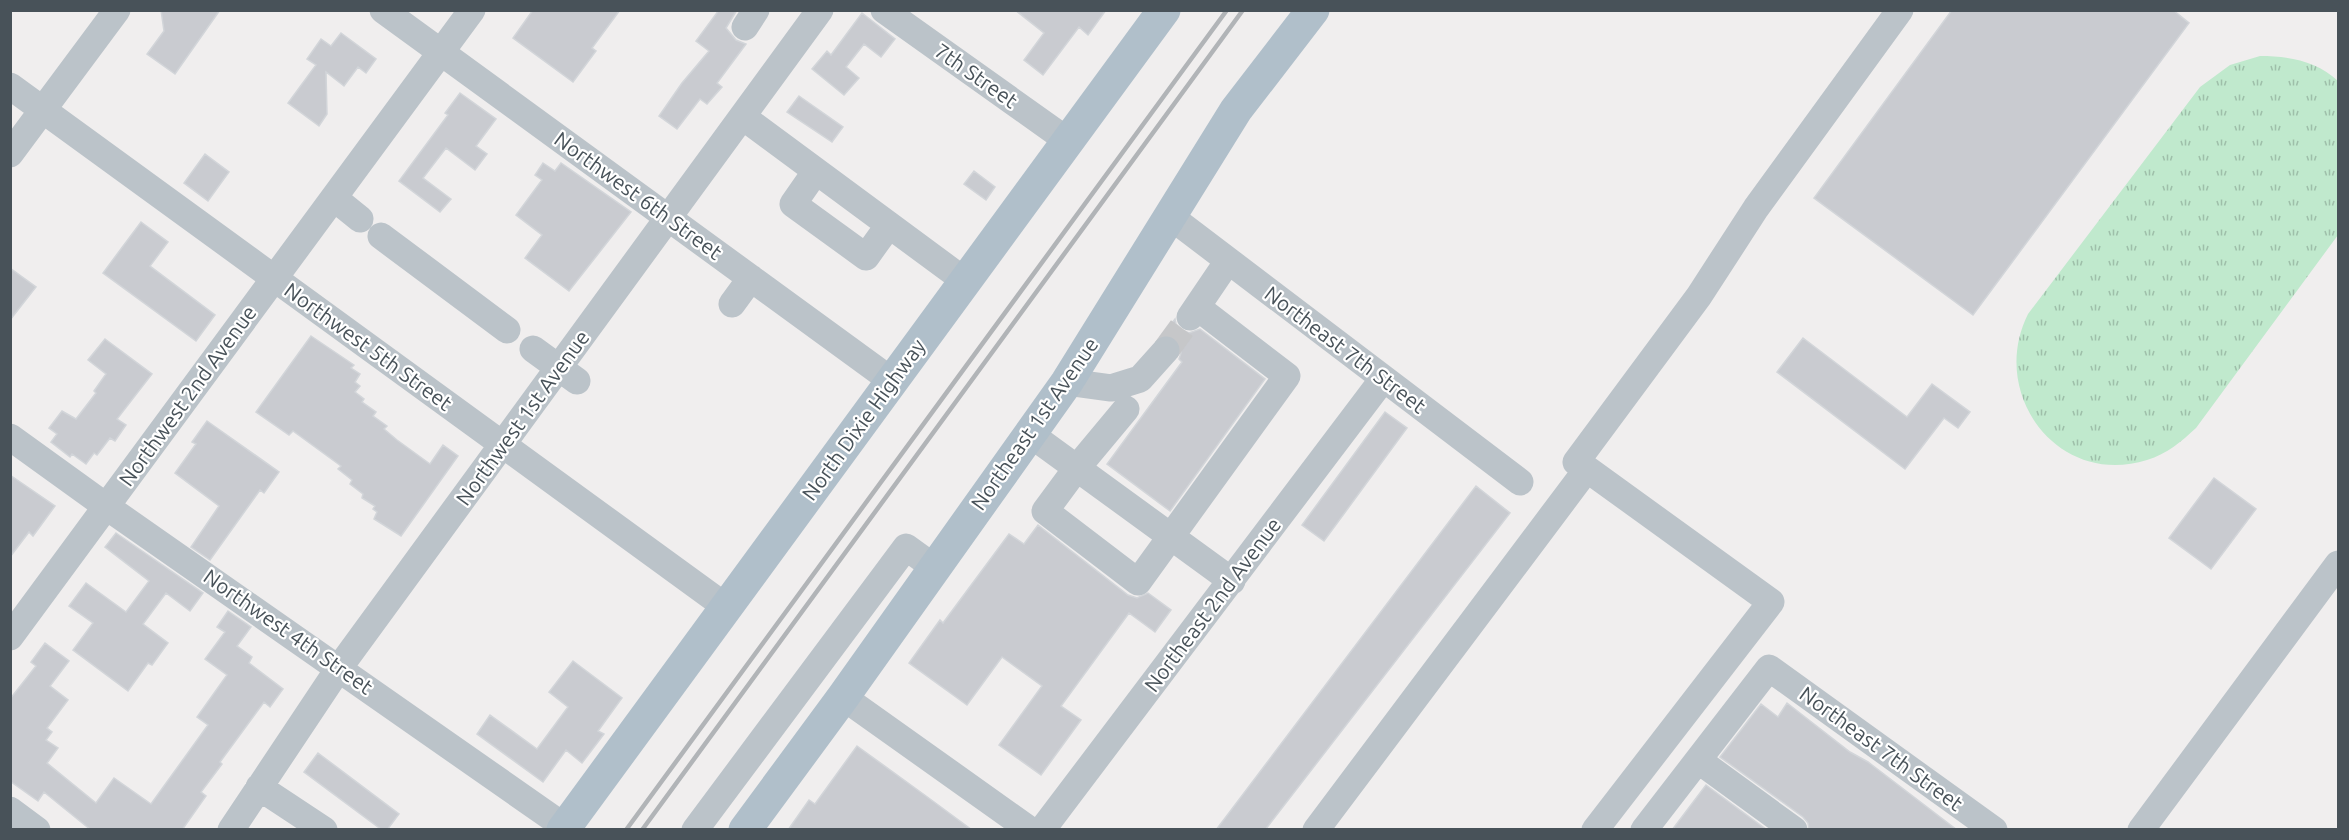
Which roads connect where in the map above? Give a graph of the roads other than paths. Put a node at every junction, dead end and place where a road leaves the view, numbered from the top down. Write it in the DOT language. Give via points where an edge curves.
graph roads {
  1 [pos="117,10"];
  2 [pos="383,10"];
  3 [pos="472,10"];
  4 [pos="820,10"];
  5 [pos="884,10"];
  6 [pos="1164,10"];
  7 [pos="1313,10"];
  8 [pos="1899,10"];
  9 [pos="441,53"];
  10 [pos="10,86"];
  11 [pos="44,110"];
  12 [pos="743,117"];
  13 [pos="1068,141"];
  14 [pos="10,154"];
  15 [pos="816,171"];
  16 [pos="334,198"];
  17 [pos="1171,217"];
  18 [pos="669,218"];
  19 [pos="360,219"];
  20 [pos="889,225"];
  21 [pos="381,236"];
  22 [pos="1228,261"];
  23 [pos="751,278"];
  24 [pos="273,279"];
  25 [pos="965,281"];
  26 [pos="732,304"];
  27 [pos="507,330"];
  28 [pos="533,349"];
  29 [pos="1166,350"];
  30 [pos="568,374"];
  31 [pos="1383,379"];
  32 [pos="892,381"];
  33 [pos="1066,382"];
  34 [pos="1126,409"];
  35 [pos="1030,434"];
  36 [pos="10,437"];
  37 [pos="503,446"];
  38 [pos="1076,469"];
  39 [pos="1587,469"];
  40 [pos="1520,482"];
  41 [pos="107,507"];
  42 [pos="1170,538"];
  43 [pos="2338,564"];
  44 [pos="935,568"];
  45 [pos="1232,581"];
  46 [pos="726,608"];
  47 [pos="10,637"];
  48 [pos="339,668"];
  49 [pos="815,668"];
  50 [pos="845,695"];
  51 [pos="1698,760"];
  52 [pos="260,787"];
  53 [pos="10,810"];
  54 [pos="564,828"];
  55 [pos="37,830"];
  56 [pos="231,830"];
  57 [pos="324,830"];
  58 [pos="695,830"];
  59 [pos="745,830"];
  60 [pos="1030,830"];
  61 [pos="1042,830"];
  62 [pos="1316,830"];
  63 [pos="1595,830"];
  64 [pos="1644,830"];
  65 [pos="1794,830"];
  66 [pos="1994,830"];
  67 [pos="2141,830"];
  1 -- 11 [label="street"];
  2 -- 9 [label="street, Northwest 6th Street"];
  3 -- 9 [label="street, Northwest 2nd Avenue"];
  4 -- 12 [label="street, Northwest 1st Avenue"];
  5 -- 13 [label="street, 7th Street"];
  6 -- 13 [label="main road, North Dixie Highway"];
  7 -- 17 [label="main road, Northeast 1st Avenue" via="1236,110"];
  8 -- 39 [label="street" via="1755,208 1699,297 1576,462"];
  9 -- 16 [label="street, Northwest 2nd Avenue"];
  9 -- 18 [label="street, Northwest 6th Street"];
  10 -- 11 [label="street, Northwest 5th Street"];
  11 -- 14 [label="street"];
  11 -- 24 [label="street, Northwest 5th Street"];
  12 -- 15 [label="street"];
  12 -- 18 [label="street, Northwest 1st Avenue"];
  13 -- 25 [label="main road, North Dixie Highway"];
  15 -- 20 [label="street"];
  15 -- 20 [label="street" via="793,204 802,211 866,257"];
  16 -- 19 [label="street"];
  16 -- 24 [label="street, Northwest 2nd Avenue"];
  17 -- 22 [label="street, Northeast 7th Street"];
  17 -- 33 [label="main road, Northeast 1st Avenue"];
  18 -- 23 [label="street, Northwest 6th Street"];
  18 -- 30 [label="street, Northwest 1st Avenue"];
  20 -- 25 [label="street"];
  21 -- 27 [label="street"];
  22 -- 31 [label="street, Northeast 7th Street"];
  22 -- 42 [label="street" via="1193,312 1287,376"];
  23 -- 26 [label="street"];
  23 -- 32 [label="street, Northwest 6th Street"];
  24 -- 37 [label="street, Northwest 5th Street"];
  24 -- 41 [label="street, Northwest 2nd Avenue"];
  25 -- 32 [label="main road, North Dixie Highway"];
  28 -- 30 [label="street"];
  29 -- 33 [label="street" via="1140,379 1111,388"];
  30 -- 37 [label="street, Northwest 1st Avenue"];
  31 -- 40 [label="street, Northeast 7th Street"];
  31 -- 45 [label="street, Northeast 2nd Avenue"];
  32 -- 46 [label="main road, North Dixie Highway"];
  33 -- 35 [label="main road, Northeast 1st Avenue"];
  34 -- 38 [label="street"];
  35 -- 38 [label="street"];
  35 -- 44 [label="main road, Northeast 1st Avenue"];
  36 -- 41 [label="street, Northwest 4th Street"];
  37 -- 46 [label="street, Northwest 5th Street"];
  37 -- 48 [label="street, Northwest 1st Avenue"];
  38 -- 42 [label="street"];
  38 -- 42 [label="street" via="1045,511 1138,582"];
  39 -- 62 [label="street"];
  39 -- 63 [label="street" via="1771,602"];
  41 -- 47 [label="street, Northwest 2nd Avenue"];
  41 -- 48 [label="street, Northwest 4th Street"];
  42 -- 45 [label="street"];
  43 -- 67 [label="street"];
  44 -- 49 [label="street" via="906,547"];
  44 -- 50 [label="main road, Northeast 1st Avenue"];
  45 -- 61 [label="street, Northeast 2nd Avenue"];
  46 -- 54 [label="main road, North Dixie Highway"];
  48 -- 52 [label="street, Northwest 1st Avenue"];
  48 -- 54 [label="street, Northwest 4th Street"];
  49 -- 50 [label="street"];
  49 -- 58 [label="street"];
  50 -- 59 [label="main road, Northeast 1st Avenue"];
  50 -- 60 [label="street"];
  51 -- 64 [label="street"];
  51 -- 65 [label="street"];
  51 -- 66 [label="street, Northeast 7th Street" via="1769,668"];
  52 -- 56 [label="street, Northwest 1st Avenue"];
  52 -- 57 [label="street"];
  53 -- 55 [label="street"];
}
